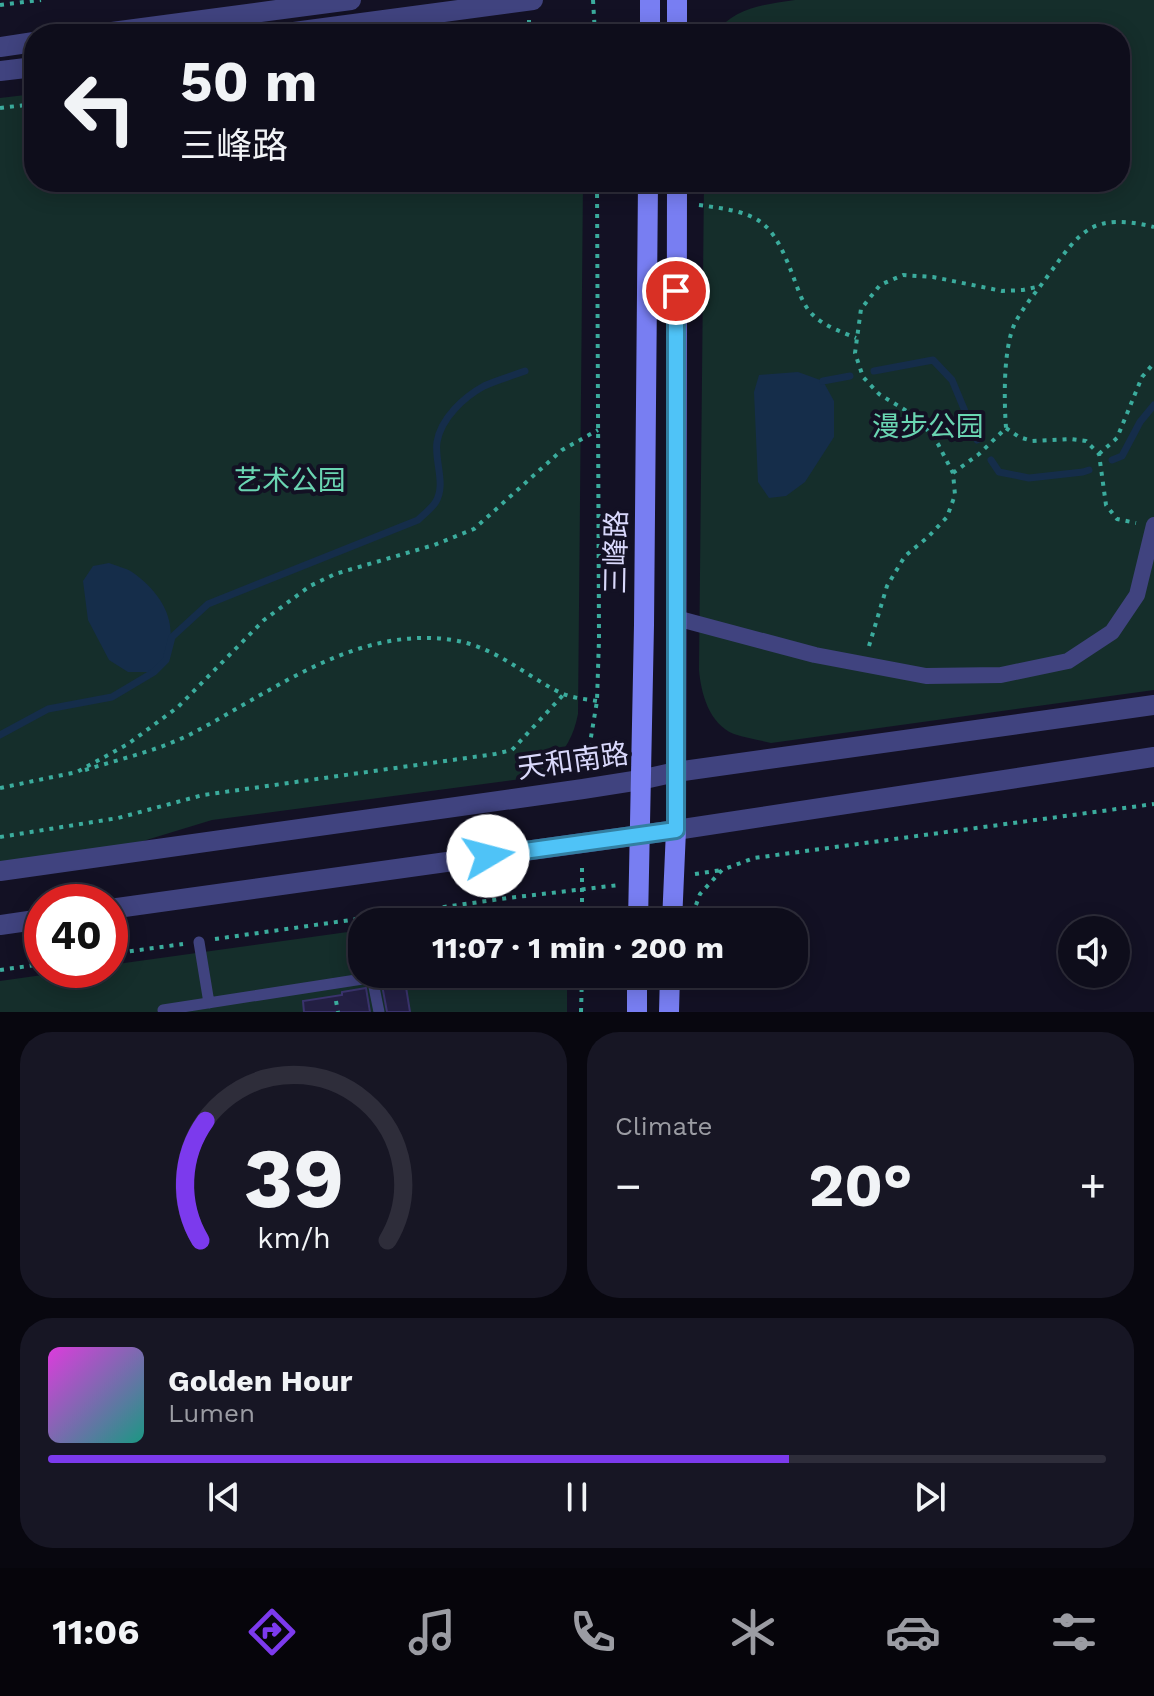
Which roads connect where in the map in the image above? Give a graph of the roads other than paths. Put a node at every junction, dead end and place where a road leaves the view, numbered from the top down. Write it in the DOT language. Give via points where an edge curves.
graph roads {
  1 [pos="351,0"];
  2 [pos="533,0"];
  3 [pos="650,0"];
  4 [pos="677,0"];
  5 [pos="172,24"];
  6 [pos="354,24"];
  7 [pos="650,24"];
  8 [pos="677,24"];
  9 [pos="24,43"];
  10 [pos="0,47"];
  11 [pos="24,68"];
  12 [pos="0,71"];
  13 [pos="648,192"];
  14 [pos="677,192"];
  15 [pos="1154,526"];
  16 [pos="676,618"];
  17 [pos="1154,705"];
  18 [pos="1154,757"];
  19 [pos="676,772"];
  20 [pos="640,780"];
  21 [pos="676,830"];
  22 [pos="639,834"];
  23 [pos="0,871"];
  24 [pos="128,906"];
  25 [pos="638,908"];
  26 [pos="673,908"];
  27 [pos="24,922"];
  28 [pos="0,925"];
  29 [pos="199,942"];
  30 [pos="637,988"];
  31 [pos="670,988"];
  32 [pos="209,1003"];
  33 [pos="163,1010"];
  34 [pos="379,1012"];
  35 [pos="637,1012"];
  36 [pos="669,1012"];
  1 -- 5 [label="street"];
  2 -- 6 [label="street"];
  3 -- 7 [label="main road"];
  4 -- 8 [label="main road"];
  9 -- 10 [label="street"];
  11 -- 12 [label="street"];
  13 -- 20 [label="main road, 三峰路"];
  14 -- 16 [label="main road"];
  15 -- 16 [label="street" via="1137,595 1112,632 1068,661 1001,675 926,676 815,655"];
  16 -- 19 [label="main road"];
  17 -- 19 [label="street, 天和南路"];
  18 -- 21 [label="street"];
  19 -- 20 [label="street, 天和南路"];
  19 -- 21 [label="main road"];
  20 -- 22 [label="main road, 三峰路"];
  20 -- 23 [label="street, 天和南路"];
  21 -- 22 [label="street"];
  21 -- 26 [label="main road"];
  22 -- 24 [label="street"];
  22 -- 25 [label="main road, 三峰路"];
  27 -- 28 [label="street"];
  29 -- 32 [label="lane"];
  30 -- 35 [label="main road"];
  31 -- 36 [label="main road"];
  32 -- 33 [label="lane"];
  32 -- 34 [label="lane" via="369,978"];
}
